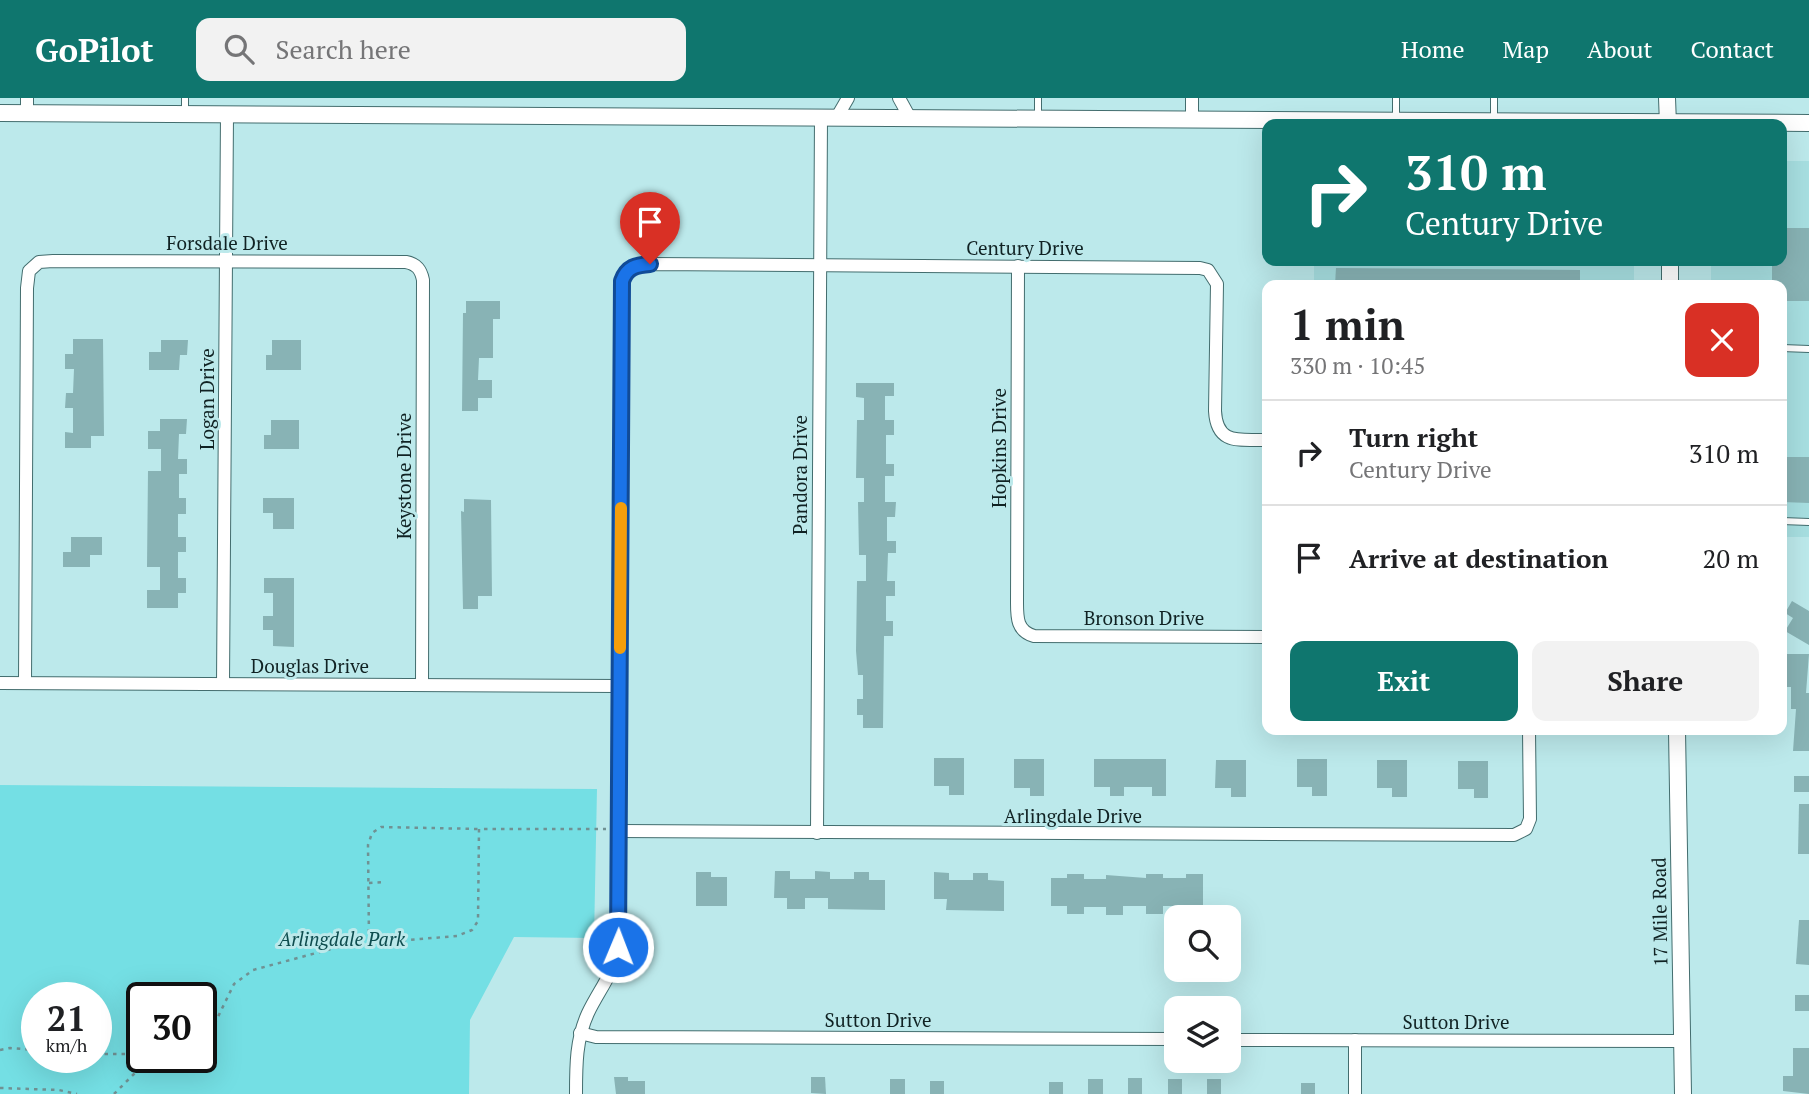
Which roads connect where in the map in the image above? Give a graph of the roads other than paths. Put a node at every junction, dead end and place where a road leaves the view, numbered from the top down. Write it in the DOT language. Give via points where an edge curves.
graph roads {
  1 [pos="848,98"];
  2 [pos="899,98"];
  3 [pos="1038,98"];
  4 [pos="1192,98"];
  5 [pos="1396,98"];
  6 [pos="1494,98"];
  7 [pos="1667,98"];
  8 [pos="27,105"];
  9 [pos="185,106"];
  10 [pos="0,113"];
  11 [pos="227,114"];
  12 [pos="829,117"];
  13 [pos="910,118"];
  14 [pos="1038,118"];
  15 [pos="1396,119"];
  16 [pos="1493,119"];
  17 [pos="1668,119"];
  18 [pos="1192,120"];
  19 [pos="1262,120"];
  20 [pos="1787,123"];
  21 [pos="1809,123"];
  22 [pos="226,262"];
  23 [pos="820,265"];
  24 [pos="1018,265"];
  25 [pos="419,268"];
  26 [pos="1787,348"];
  27 [pos="1809,348"];
  28 [pos="1262,440"];
  29 [pos="1787,521"];
  30 [pos="1809,522"];
  31 [pos="1022,630"];
  32 [pos="1262,637"];
  33 [pos="0,683"];
  34 [pos="26,683"];
  35 [pos="223,684"];
  36 [pos="422,685"];
  37 [pos="620,686"];
  38 [pos="1529,735"];
  39 [pos="1677,735"];
  40 [pos="619,831"];
  41 [pos="817,833"];
  42 [pos="580,1033"];
  43 [pos="1164,1039"];
  44 [pos="1241,1040"];
  45 [pos="1355,1040"];
  46 [pos="1682,1041"];
  47 [pos="576,1094"];
  48 [pos="1355,1094"];
  49 [pos="1683,1094"];
  1 -- 12 [label="street"];
  2 -- 13 [label="street"];
  3 -- 14 [label="lane"];
  4 -- 18 [label="street"];
  5 -- 15 [label="lane"];
  6 -- 16 [label="lane"];
  7 -- 17 [label="main road"];
  8 -- 9 [label="main road"];
  8 -- 10 [label="main road"];
  9 -- 11 [label="main road"];
  11 -- 12 [label="main road"];
  11 -- 22 [label="street, Logan Drive"];
  12 -- 13 [label="main road"];
  12 -- 23 [label="street, Pandora Drive"];
  13 -- 14 [label="main road"];
  14 -- 18 [label="main road"];
  18 -- 19 [label="main road"];
  20 -- 21 [label="main road"];
  22 -- 25 [label="street, Forsdale Drive" via="406,262"];
  22 -- 34 [label="street, Forsdale Drive" via="53,261 39,262 29,271"];
  22 -- 35 [label="street, Logan Drive"];
  23 -- 24 [label="street, Century Drive"];
  23 -- 37 [label="street, Century Drive" via="650,264 628,270 622,281"];
  23 -- 41 [label="street, Pandora Drive"];
  24 -- 28 [label="street, Century Drive" via="1208,270 1217,284 1215,422 1225,437"];
  24 -- 31 [label="street, Hopkins Drive" via="1017,618"];
  25 -- 36 [label="street, Keystone Drive" via="423,280"];
  26 -- 27 [label="lane"];
  29 -- 30 [label="lane"];
  31 -- 32 [label="street, Bronson Drive" via="1034,635"];
  33 -- 34 [label="street, Douglas Drive"];
  34 -- 35 [label="street, Douglas Drive"];
  35 -- 36 [label="street, Douglas Drive"];
  36 -- 37 [label="street, Douglas Drive"];
  37 -- 40 [label="street"];
  38 -- 41 [label="street, Arlingdale Drive" via="1530,819 1521,833 1506,836"];
  39 -- 46 [label="main road, 17 Mile Road"];
  40 -- 41 [label="street, Arlingdale Drive"];
  40 -- 42 [label="street" via="616,961"];
  42 -- 43 [label="street, Sutton Drive" via="609,1037"];
  42 -- 47 [label="street"];
  44 -- 45 [label="street, Sutton Drive"];
  45 -- 46 [label="street, Sutton Drive"];
  45 -- 48 [label="street"];
  46 -- 49 [label="main road, 17 Mile Road"];
}
